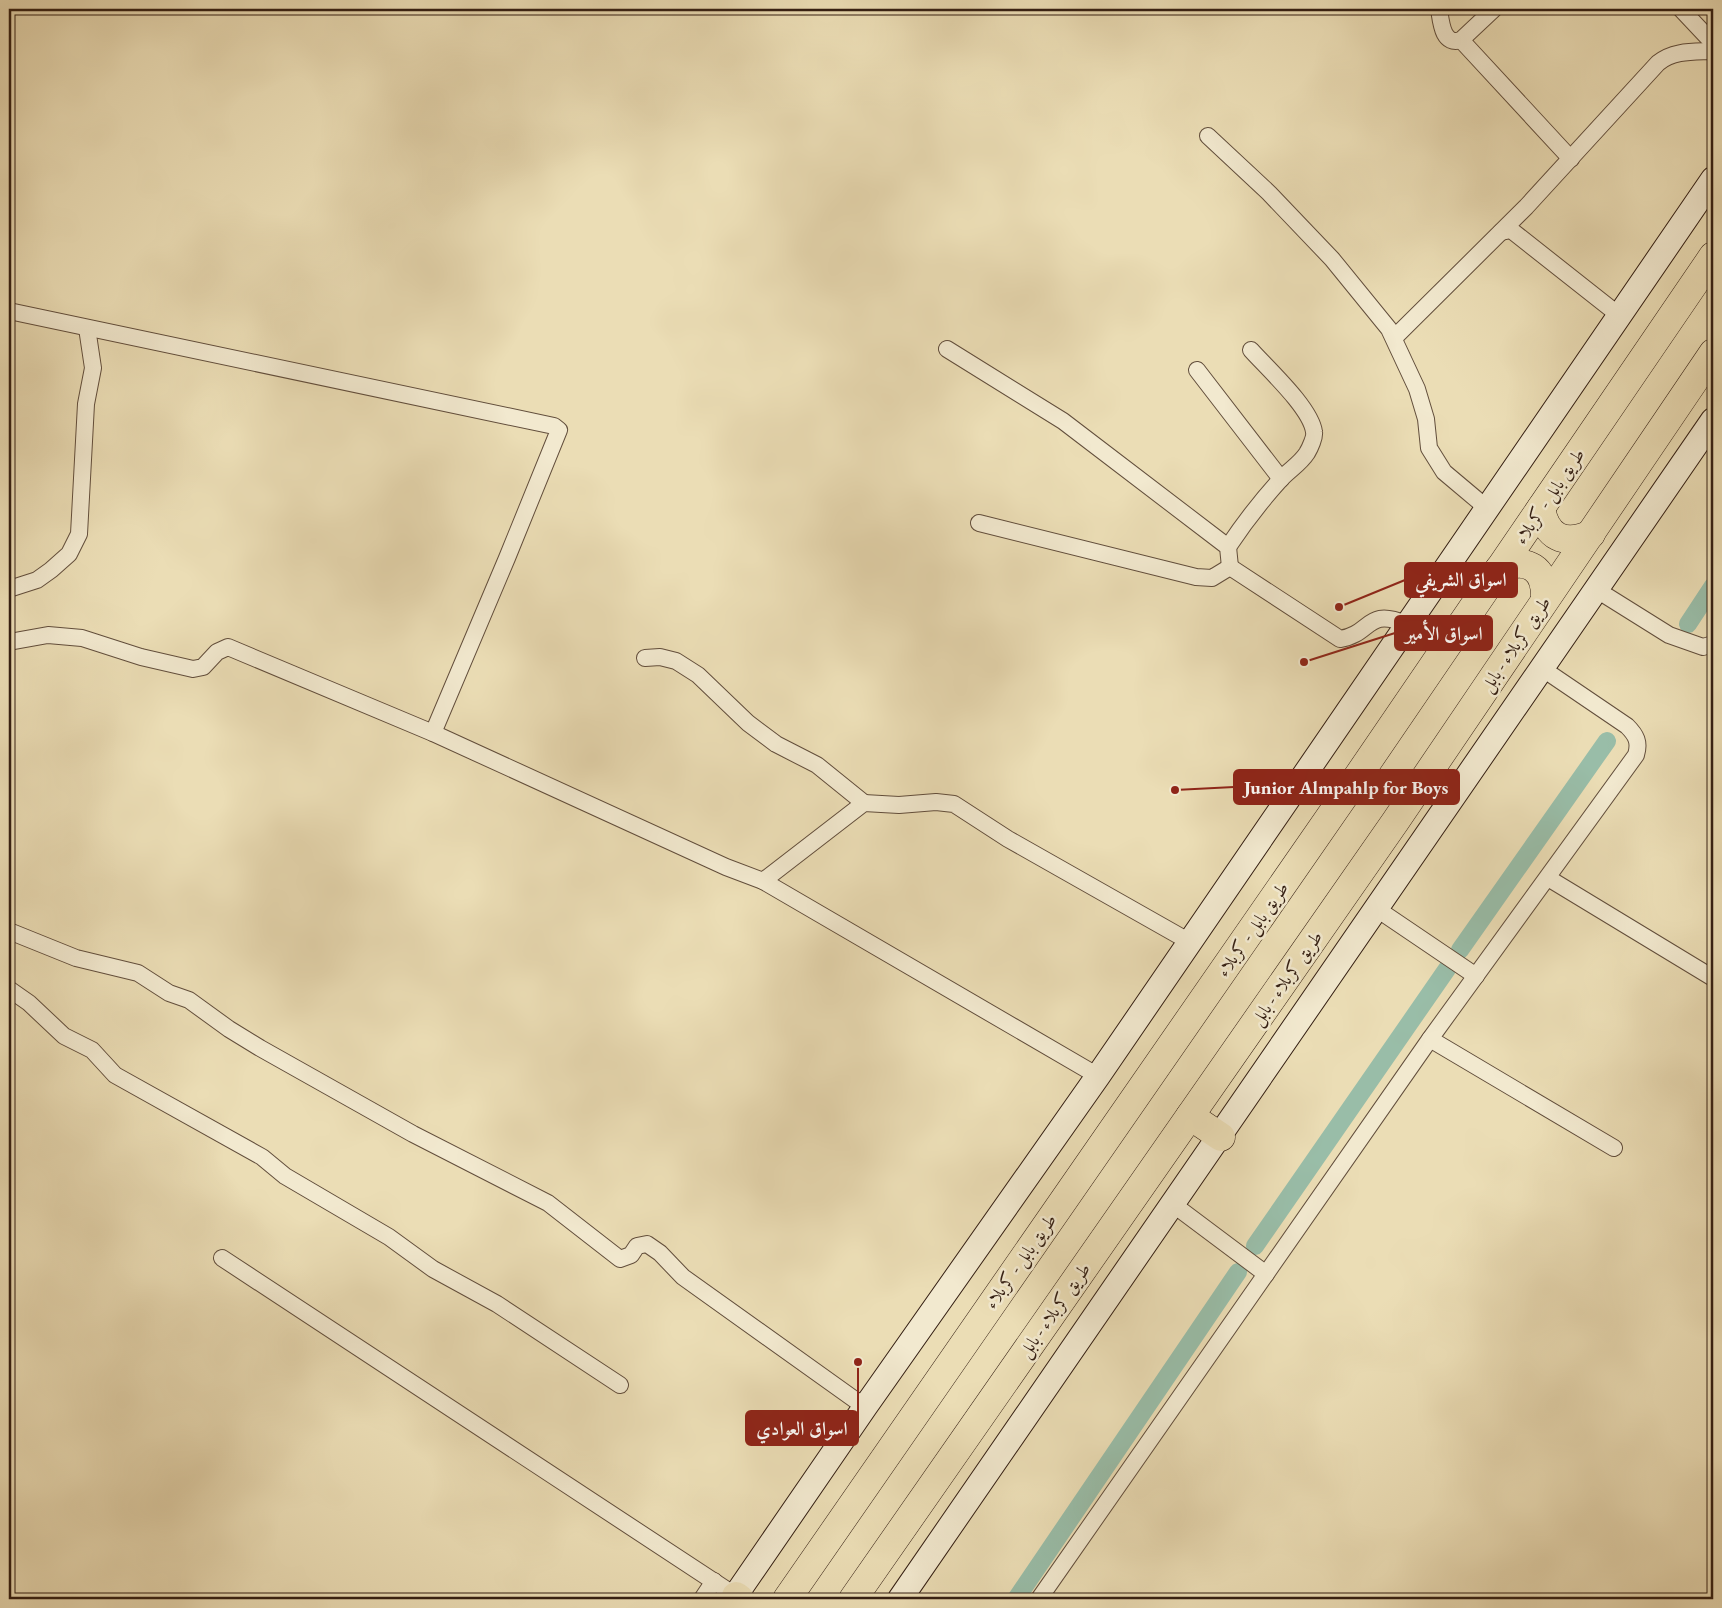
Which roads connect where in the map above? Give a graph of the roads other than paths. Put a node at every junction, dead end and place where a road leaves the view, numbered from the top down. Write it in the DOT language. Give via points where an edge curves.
graph roads {
  1 [pos="1439,9"];
  2 [pos="1494,9"];
  3 [pos="1681,9"];
  4 [pos="1461,40"];
  5 [pos="1713,43"];
  6 [pos="1713,50"];
  7 [pos="1208,136"];
  8 [pos="1570,159"];
  9 [pos="1713,179"];
  10 [pos="1501,232"];
  11 [pos="1713,256"];
  12 [pos="9,312"];
  13 [pos="1620,316"];
  14 [pos="87,328"];
  15 [pos="1394,338"];
  16 [pos="947,349"];
  17 [pos="1251,350"];
  18 [pos="1713,353"];
  19 [pos="1197,370"];
  20 [pos="1709,433"];
  21 [pos="1281,479"];
  22 [pos="1541,508"];
  23 [pos="1488,509"];
  24 [pos="979,524"];
  25 [pos="1590,534"];
  26 [pos="1228,547"];
  27 [pos="1230,567"];
  28 [pos="1499,569"];
  29 [pos="9,589"];
  30 [pos="1597,590"];
  31 [pos="1545,600"];
  32 [pos="1406,624"];
  33 [pos="9,642"];
  34 [pos="1713,644"];
  35 [pos="645,658"];
  36 [pos="1543,669"];
  37 [pos="433,733"];
  38 [pos="864,803"];
  39 [pos="1548,878"];
  40 [pos="763,881"];
  41 [pos="1377,909"];
  42 [pos="9,931"];
  43 [pos="1190,942"];
  44 [pos="1476,976"];
  45 [pos="1713,978"];
  46 [pos="9,989"];
  47 [pos="1430,1039"];
  48 [pos="1098,1076"];
  49 [pos="1190,1116"];
  50 [pos="1221,1137"];
  51 [pos="1614,1148"];
  52 [pos="1174,1205"];
  53 [pos="222,1258"];
  54 [pos="1266,1274"];
  55 [pos="620,1385"];
  56 [pos="865,1407"];
  57 [pos="731,1594"];
  58 [pos="702,1599"];
  59 [pos="787,1599"];
  60 [pos="853,1599"];
  61 [pos="900,1599"];
  62 [pos="1039,1599"];
  1 -- 4 [label="street" via="1443,32 1448,38"];
  2 -- 4 [label="street"];
  3 -- 5 [label="street"];
  4 -- 8 [label="street"];
  6 -- 8 [label="street" via="1682,52 1664,58"];
  7 -- 15 [label="street" via="1332,259"];
  8 -- 10 [label="street"];
  9 -- 13 [label="main road"];
  10 -- 13 [label="street" via="1511,230"];
  10 -- 15 [label="street"];
  11 -- 22 [label="highway, طريق بابل - كربلاء"];
  12 -- 14 [label="street"];
  13 -- 23 [label="main road"];
  14 -- 29 [label="street" via="93,368 86,404 79,534 69,554 51,570 37,580"];
  14 -- 37 [label="street" via="554,426 559,430"];
  15 -- 23 [label="street" via="1417,389 1426,419 1429,448 1444,472"];
  16 -- 26 [label="street" via="1063,421"];
  17 -- 21 [label="street" via="1294,397 1315,433 1301,462"];
  18 -- 25 [label="highway, طريق كربلاء - بابل"];
  19 -- 21 [label="street"];
  20 -- 30 [label="main road"];
  21 -- 26 [label="street" via="1250,514"];
  22 -- 25 [label="highway" via="1543,522 1564,540 1578,540"];
  22 -- 28 [label="highway, طريق بابل - كربلاء"];
  23 -- 32 [label="main road"];
  24 -- 27 [label="street" via="1196,577 1212,578"];
  25 -- 31 [label="highway, طريق كربلاء - بابل"];
  26 -- 27 [label="street"];
  27 -- 32 [label="street" via="1340,639 1351,637 1374,619 1391,618"];
  28 -- 31 [label="highway" via="1512,563 1526,564 1539,572 1546,585"];
  28 -- 59 [label="highway, طريق بابل - كربلاء"];
  30 -- 34 [label="street" via="1669,635 1702,647"];
  30 -- 36 [label="main road"];
  31 -- 49 [label="highway, طريق كربلاء - بابل"];
  32 -- 43 [label="main road"];
  33 -- 37 [label="street" via="48,635 82,638 193,669 202,667 228,647"];
  35 -- 38 [label="street" via="676,661 698,675 748,723 776,744 817,765"];
  36 -- 39 [label="street" via="1627,726 1638,742 1629,768"];
  36 -- 41 [label="main road"];
  37 -- 40 [label="street"];
  38 -- 40 [label="street"];
  38 -- 43 [label="street" via="899,805 922,801 954,804 1008,839"];
  39 -- 44 [label="street"];
  39 -- 45 [label="street"];
  40 -- 48 [label="street"];
  41 -- 44 [label="street"];
  41 -- 50 [label="main road"];
  42 -- 56 [label="street" via="76,958 138,974 169,993 189,1000 260,1048 413,1134 548,1203 620,1259 631,1255 637,1246 648,1244 683,1277"];
  43 -- 48 [label="main road"];
  44 -- 47 [label="street"];
  46 -- 55 [label="street" via="64,1036 92,1050 116,1075 262,1157 285,1176 389,1237 433,1269 497,1304"];
  47 -- 51 [label="street"];
  47 -- 54 [label="street"];
  48 -- 56 [label="main road"];
  49 -- 50 [label="highway"];
  49 -- 60 [label="highway, طريق كربلاء - بابل"];
  50 -- 52 [label="main road"];
  52 -- 54 [label="street"];
  52 -- 61 [label="main road"];
  53 -- 57 [label="street"];
  54 -- 62 [label="street"];
  56 -- 57 [label="main road"];
  57 -- 58 [label="street"];
}
